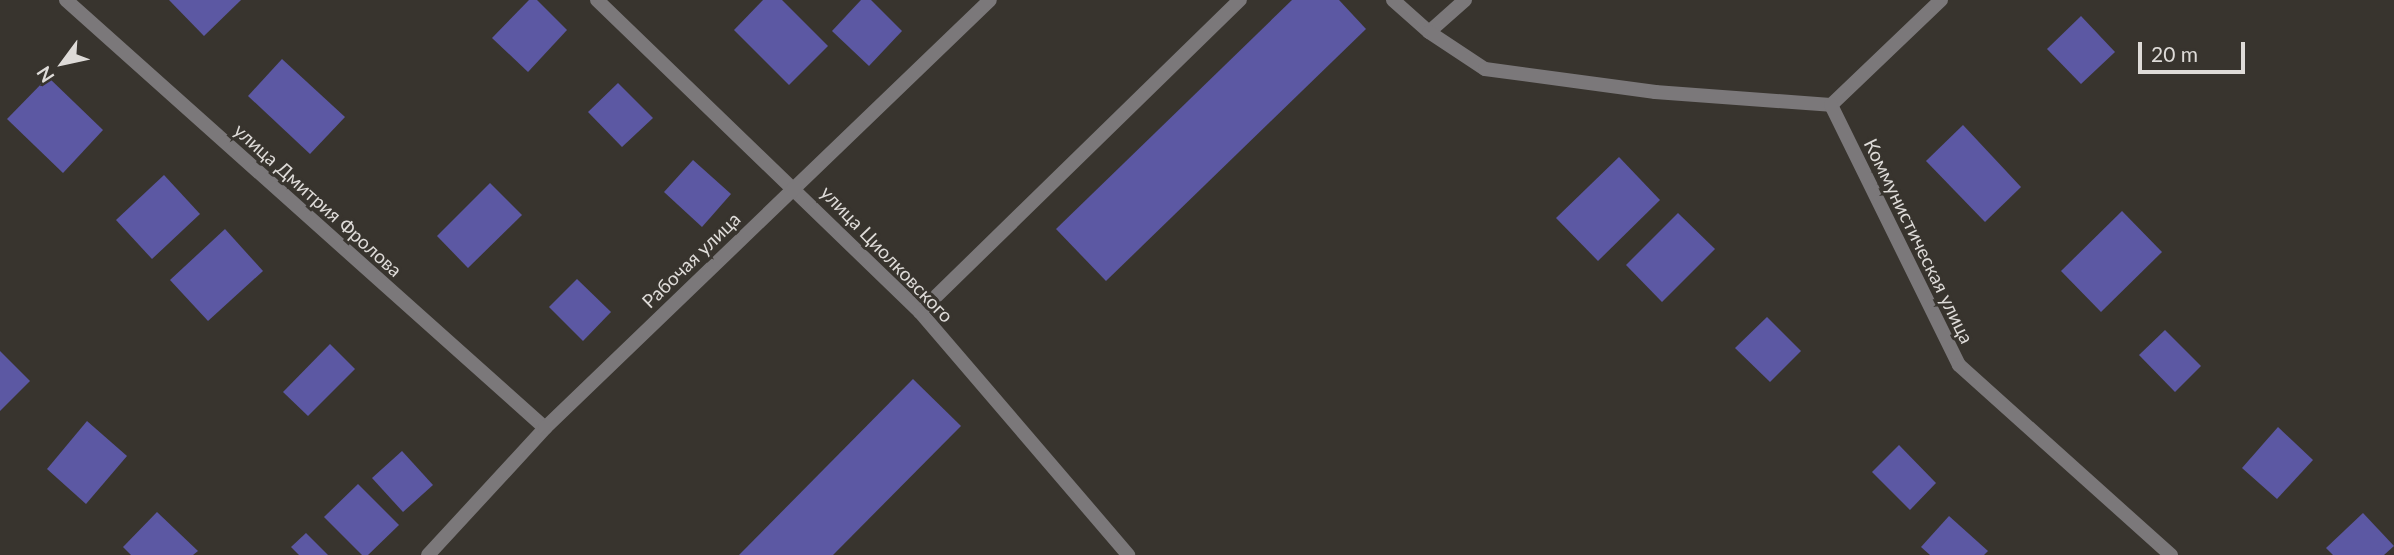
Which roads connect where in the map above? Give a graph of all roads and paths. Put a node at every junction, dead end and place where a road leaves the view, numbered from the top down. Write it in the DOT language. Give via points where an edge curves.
graph roads {
  1 [pos="66,0"];
  2 [pos="597,0"];
  3 [pos="990,0"];
  4 [pos="1240,0"];
  5 [pos="1393,0"];
  6 [pos="1465,0"];
  7 [pos="1941,0"];
  8 [pos="1429,32"];
  9 [pos="1831,105"];
  10 [pos="794,187"];
  11 [pos="920,312"];
  12 [pos="545,428"];
  13 [pos="428,555"];
  14 [pos="1128,555"];
  15 [pos="2171,555"];
  1 -- 12 [label="street, улица Дмитрия Фролова"];
  2 -- 10 [label="street, улица Циолковского"];
  3 -- 10 [label="street, Рабочая улица"];
  4 -- 11 [label="street"];
  5 -- 8 [label="street"];
  6 -- 8 [label="street"];
  7 -- 9 [label="street"];
  8 -- 9 [label="street" via="1485,69 1655,92"];
  9 -- 15 [label="street, Коммунистическая улица" via="1959,365"];
  10 -- 11 [label="street, улица Циолковского"];
  10 -- 12 [label="street, Рабочая улица"];
  11 -- 14 [label="street, улица Циолковского"];
  12 -- 13 [label="street, Рабочая улица"];
}
